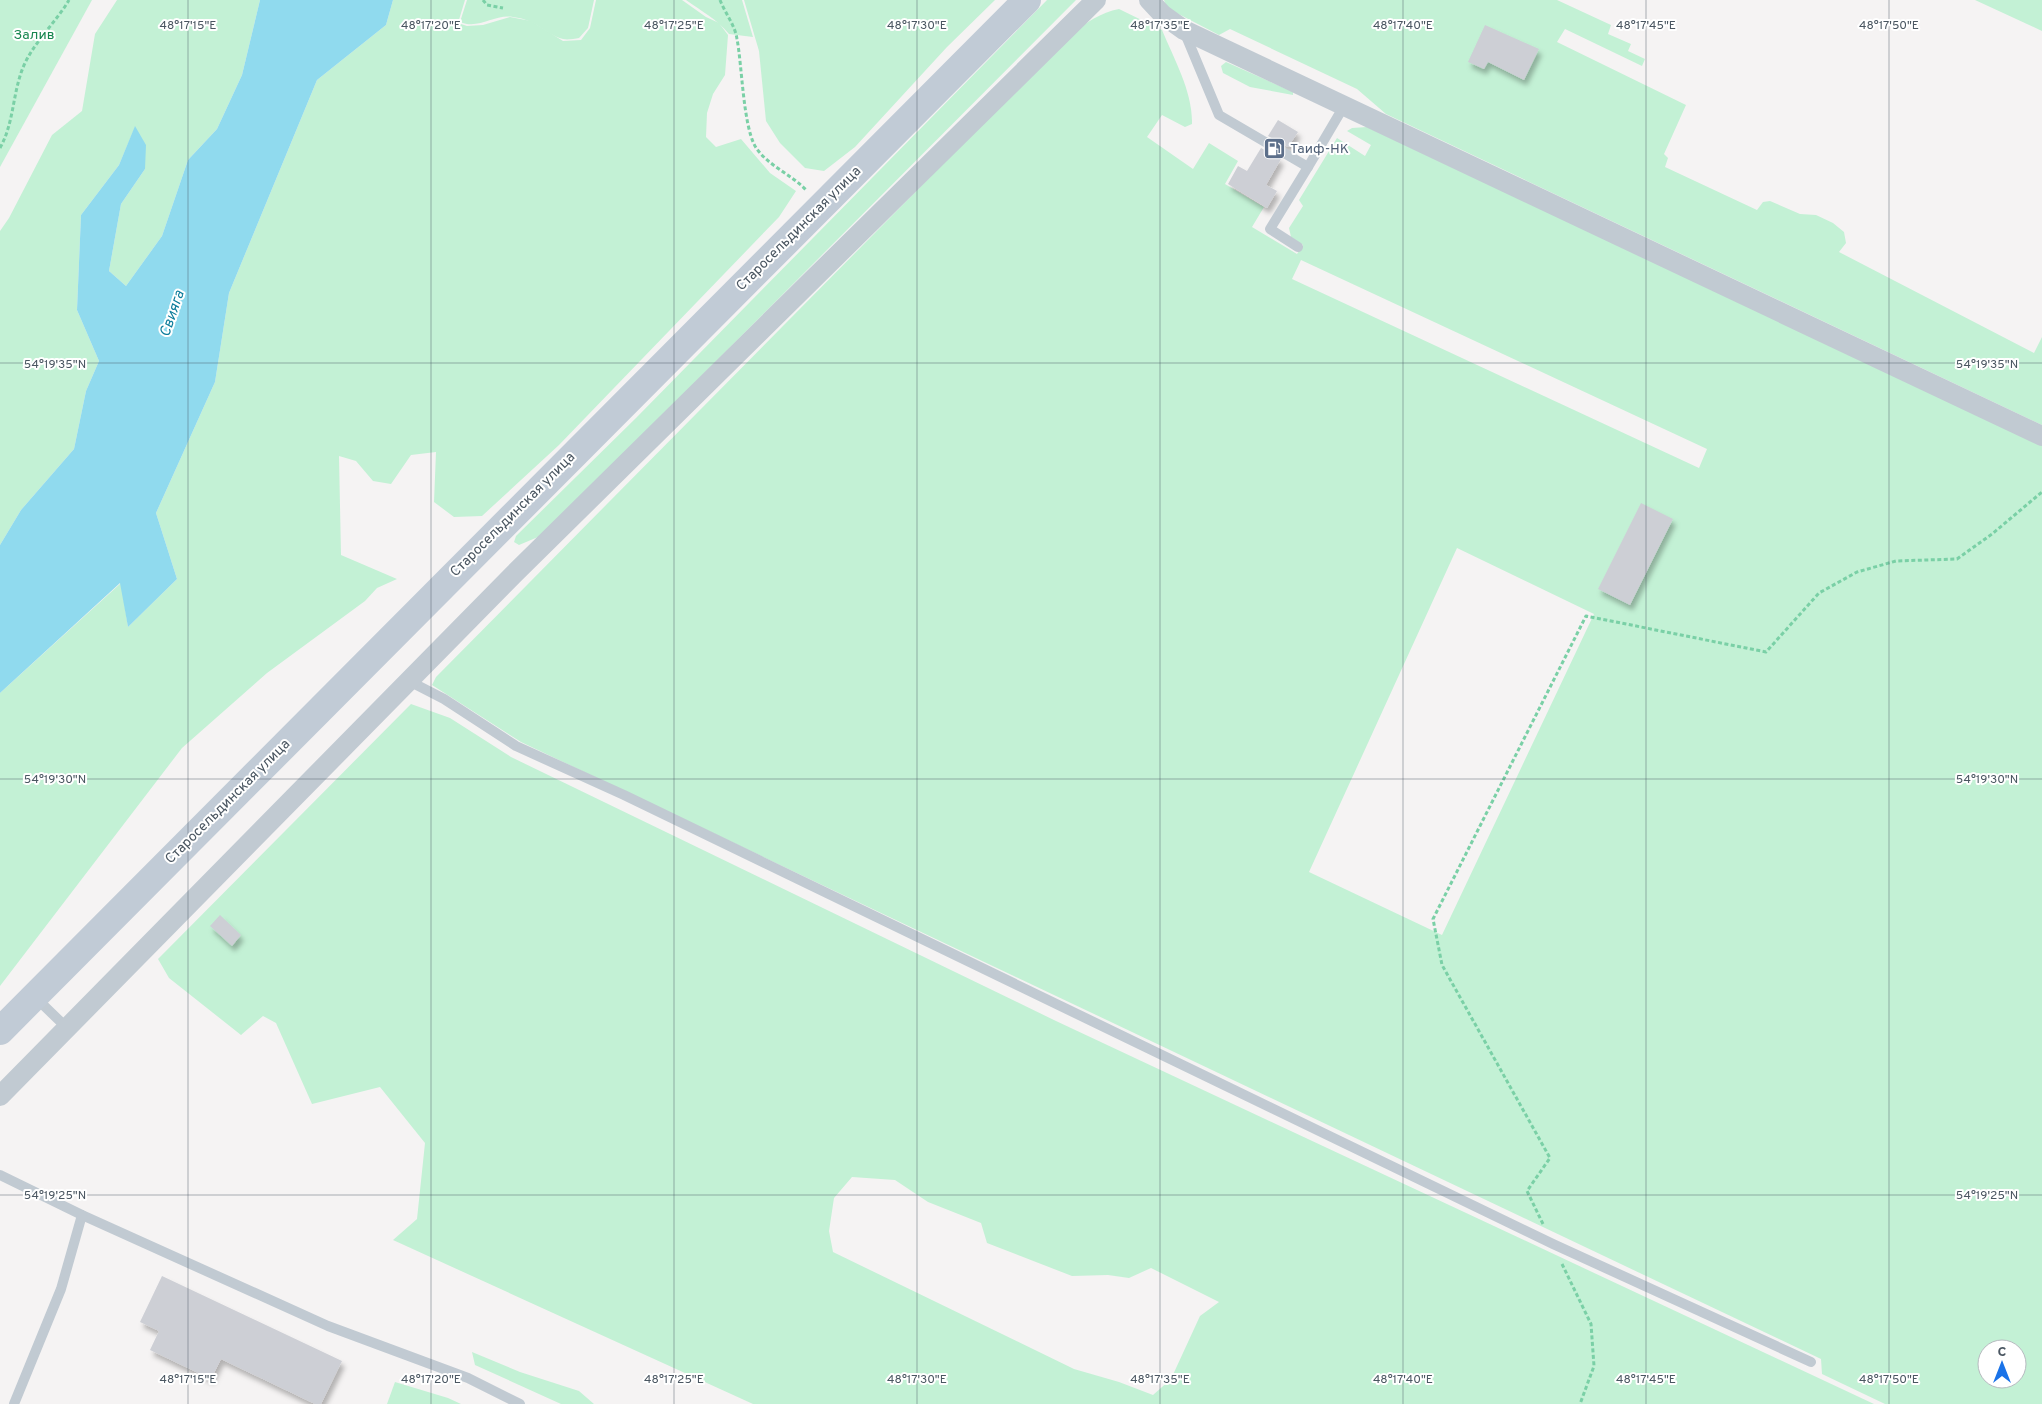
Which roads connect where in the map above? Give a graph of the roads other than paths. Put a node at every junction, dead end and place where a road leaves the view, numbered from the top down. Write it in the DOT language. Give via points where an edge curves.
graph roads {
  1 [pos="1027,0"];
  2 [pos="1096,0"];
  3 [pos="1149,0"];
  4 [pos="1184,30"];
  5 [pos="1344,106"];
  6 [pos="1308,167"];
  7 [pos="1298,247"];
  8 [pos="2042,436"];
  9 [pos="409,681"];
  10 [pos="35,996"];
  11 [pos="67,1028"];
  12 [pos="0,1031"];
  13 [pos="0,1096"];
  14 [pos="0,1175"];
  15 [pos="82,1215"];
  16 [pos="1812,1362"];
  17 [pos="14,1404"];
  18 [pos="520,1404"];
  1 -- 10 [label="main road, Старосельдинская улица"];
  2 -- 9 [label="street"];
  3 -- 4 [label="street"];
  4 -- 5 [label="street"];
  4 -- 6 [label="lane" via="1219,115"];
  5 -- 6 [label="lane"];
  5 -- 8 [label="street"];
  6 -- 7 [label="lane" via="1270,230"];
  9 -- 11 [label="street"];
  9 -- 16 [label="lane" via="444,699 516,746 1553,1244"];
  10 -- 11 [label="lane"];
  10 -- 12 [label="main road, Старосельдинская улица"];
  11 -- 13 [label="street"];
  14 -- 15 [label="lane"];
  15 -- 17 [label="lane" via="62,1289"];
  15 -- 18 [label="lane" via="328,1326 468,1378"];
}
